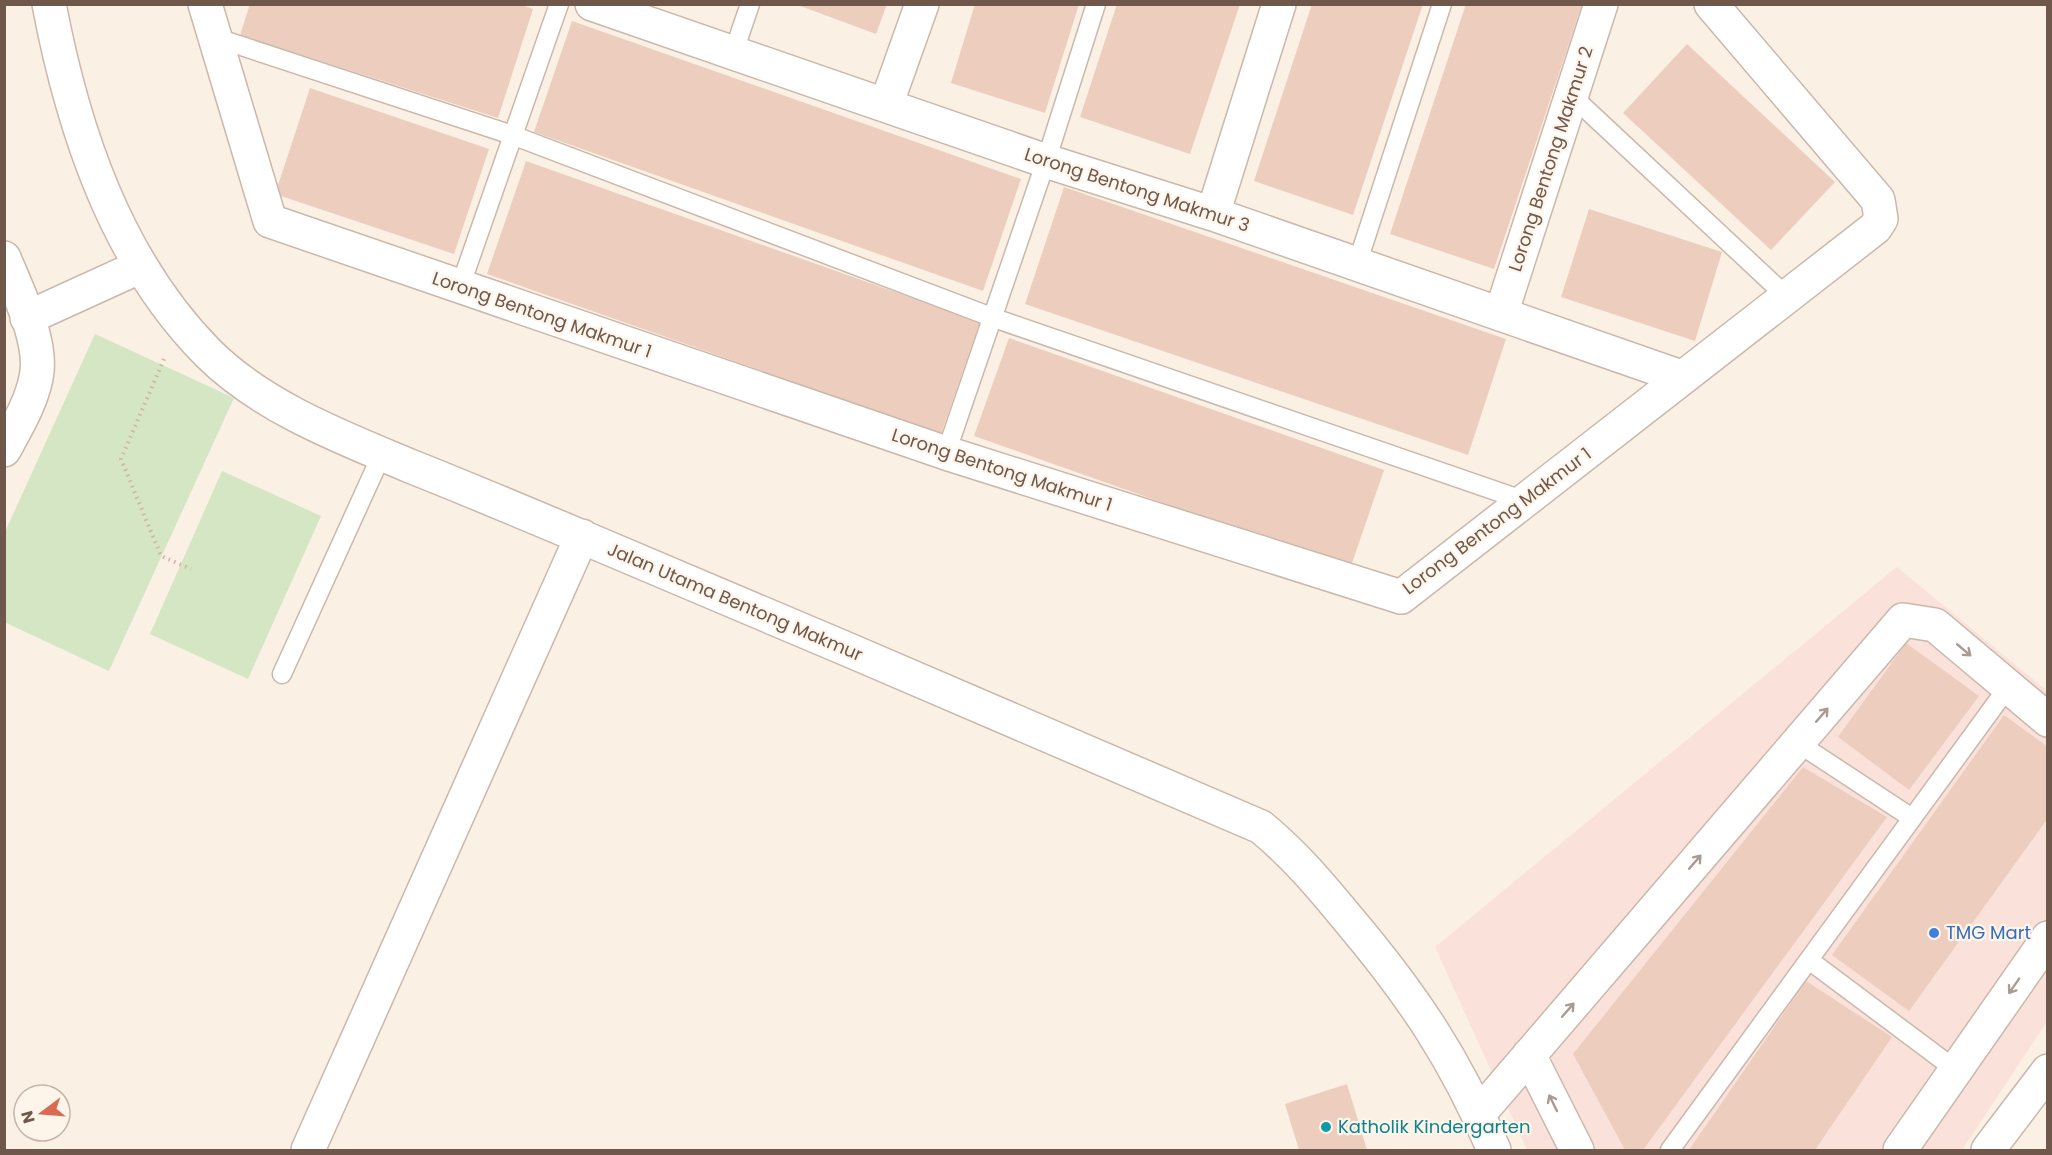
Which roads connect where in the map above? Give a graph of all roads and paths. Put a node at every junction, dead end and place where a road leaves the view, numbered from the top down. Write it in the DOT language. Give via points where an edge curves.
graph roads {
  1 [pos="48,4"];
  2 [pos="205,4"];
  3 [pos="559,4"];
  4 [pos="592,4"];
  5 [pos="750,4"];
  6 [pos="922,4"];
  7 [pos="1096,4"];
  8 [pos="1279,4"];
  9 [pos="1442,4"];
  10 [pos="1602,4"];
  11 [pos="1711,4"];
  12 [pos="214,37"];
  13 [pos="733,54"];
  14 [pos="1572,96"];
  15 [pos="886,105"];
  16 [pos="512,135"];
  17 [pos="1046,161"];
  18 [pos="1213,214"];
  19 [pos="4,258"];
  20 [pos="1357,264"];
  21 [pos="141,266"];
  22 [pos="460,287"];
  23 [pos="1786,296"];
  24 [pos="1501,314"];
  25 [pos="27,318"];
  26 [pos="994,318"];
  27 [pos="180,323"];
  28 [pos="1681,377"];
  29 [pos="4,450"];
  30 [pos="946,453"];
  31 [pos="382,454"];
  32 [pos="1525,501"];
  33 [pos="582,537"];
  34 [pos="191,569"];
  35 [pos="282,674"];
  36 [pos="2008,687"];
  37 [pos="2048,720"];
  38 [pos="1798,743"];
  39 [pos="1912,818"];
  40 [pos="2048,938"];
  41 [pos="1809,960"];
  42 [pos="1529,1055"];
  43 [pos="1956,1070"];
  44 [pos="2048,1071"];
  45 [pos="1478,1114"];
  46 [pos="308,1150"];
  47 [pos="1494,1150"];
  48 [pos="1576,1150"];
  49 [pos="1670,1150"];
  50 [pos="1900,1150"];
  51 [pos="1988,1150"];
  1 -- 21 [label="street, Jalan Utama Bentong Makmur" via="89,153 112,214"];
  2 -- 12 [label="street"];
  3 -- 16 [label="lane"];
  4 -- 13 [label="street, Lorong Bentong Makmur 3"];
  5 -- 13 [label="lane"];
  6 -- 15 [label="street"];
  7 -- 17 [label="lane"];
  8 -- 18 [label="street"];
  9 -- 20 [label="lane"];
  10 -- 14 [label="street, Lorong Bentong Makmur 2"];
  11 -- 23 [label="street, Lorong Bentong Makmur 1" via="1878,200 1881,209 1881,219 1875,228"];
  12 -- 16 [label="lane"];
  12 -- 22 [label="street, Lorong Bentong Makmur 1" via="270,221"];
  13 -- 15 [label="street, Lorong Bentong Makmur 3"];
  14 -- 23 [label="lane"];
  14 -- 24 [label="street, Lorong Bentong Makmur 2"];
  15 -- 17 [label="street, Lorong Bentong Makmur 3"];
  16 -- 22 [label="lane"];
  16 -- 26 [label="lane"];
  17 -- 18 [label="street, Lorong Bentong Makmur 3"];
  17 -- 26 [label="lane"];
  18 -- 20 [label="street, Lorong Bentong Makmur 3"];
  19 -- 25 [label="street"];
  20 -- 24 [label="street, Lorong Bentong Makmur 3"];
  21 -- 25 [label="street"];
  21 -- 27 [label="street, Jalan Utama Bentong Makmur"];
  22 -- 30 [label="street, Lorong Bentong Makmur 1"];
  23 -- 28 [label="street, Lorong Bentong Makmur 1"];
  24 -- 28 [label="street, Lorong Bentong Makmur 3"];
  25 -- 29 [label="street" via="38,362 37,377"];
  26 -- 30 [label="lane"];
  26 -- 32 [label="lane"];
  27 -- 31 [label="street, Jalan Utama Bentong Makmur" via="242,382 296,414"];
  27 -- 34 [label="path" via="121,459 161,556"];
  28 -- 32 [label="street, Lorong Bentong Makmur 1"];
  30 -- 32 [label="street, Lorong Bentong Makmur 1" via="1401,597"];
  31 -- 33 [label="street, Jalan Utama Bentong Makmur"];
  31 -- 35 [label="lane"];
  33 -- 45 [label="street, Jalan Utama Bentong Makmur" via="1261,827 1294,854 1398,979 1448,1054"];
  33 -- 46 [label="street"];
  36 -- 37 [label="street"];
  38 -- 36 [label="street, one-way" via="1903,620 1935,625"];
  36 -- 39 [label="lane"];
  38 -- 39 [label="lane"];
  42 -- 38 [label="street, one-way"];
  39 -- 41 [label="lane"];
  40 -- 43 [label="street, one-way"];
  41 -- 43 [label="lane"];
  41 -- 49 [label="lane"];
  42 -- 45 [label="street"];
  48 -- 42 [label="street, one-way"];
  43 -- 50 [label="street"];
  44 -- 51 [label="street"];
  45 -- 47 [label="street, Jalan Utama Bentong Makmur"];
}
